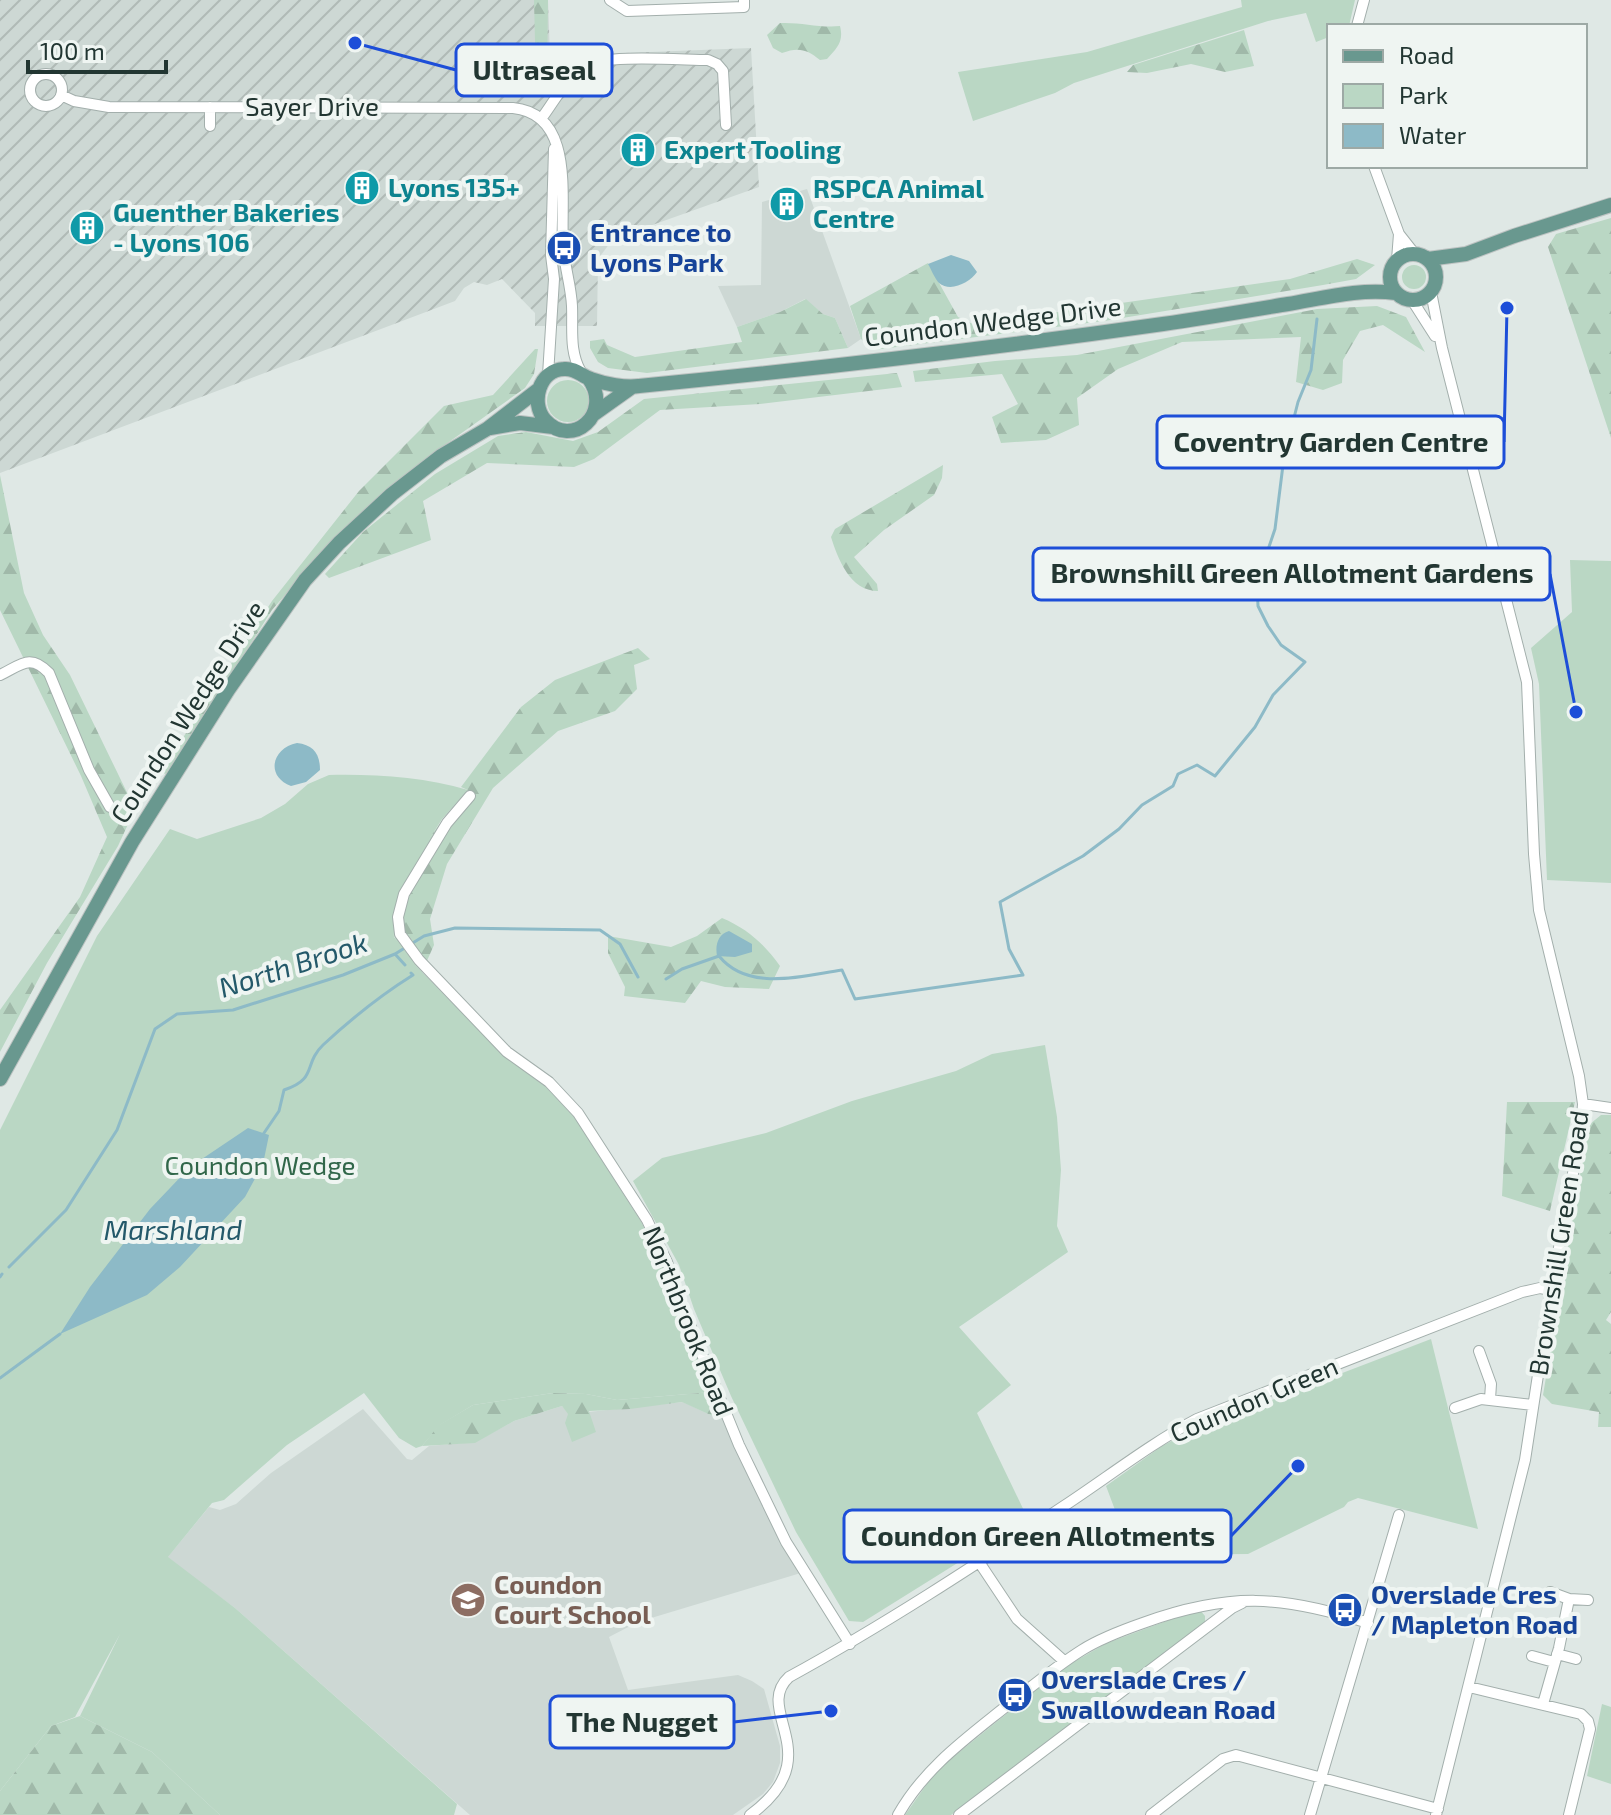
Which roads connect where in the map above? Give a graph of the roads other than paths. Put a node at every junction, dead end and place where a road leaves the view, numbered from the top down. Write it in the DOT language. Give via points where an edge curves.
graph roads {
  1 [pos="610,0"];
  2 [pos="1364,0"];
  3 [pos="664,4"];
  4 [pos="744,8"];
  5 [pos="1358,24"];
  6 [pos="61,95"];
  7 [pos="210,107"];
  8 [pos="541,119"];
  9 [pos="726,125"];
  10 [pos="210,126"];
  11 [pos="553,135"];
  12 [pos="1375,168"];
  13 [pos="1611,205"];
  14 [pos="1399,234"];
  15 [pos="1466,254"];
  16 [pos="1421,256"];
  17 [pos="1394,265"];
  18 [pos="1433,285"];
  19 [pos="1357,292"];
  20 [pos="1396,293"];
  21 [pos="1412,300"];
  22 [pos="1442,348"];
  23 [pos="548,375"];
  24 [pos="585,375"];
  25 [pos="632,387"];
  26 [pos="539,389"];
  27 [pos="594,414"];
  28 [pos="553,427"];
  29 [pos="487,429"];
  30 [pos="0,675"];
  31 [pos="470,796"];
  32 [pos="110,807"];
  33 [pos="0,1079"];
  34 [pos="1583,1104"];
  35 [pos="1611,1108"];
  36 [pos="1551,1290"];
  37 [pos="1479,1351"];
  38 [pos="1490,1399"];
  39 [pos="1533,1405"];
  40 [pos="1455,1408"];
  41 [pos="1399,1515"];
  42 [pos="979,1562"];
  43 [pos="1550,1592"];
  44 [pos="1569,1599"];
  45 [pos="1250,1600"];
  46 [pos="1588,1600"];
  47 [pos="1368,1623"];
  48 [pos="850,1644"];
  49 [pos="1532,1656"];
  50 [pos="1556,1658"];
  51 [pos="1576,1659"];
  52 [pos="1064,1661"];
  53 [pos="1469,1687"];
  54 [pos="1543,1704"];
  55 [pos="1321,1777"];
  56 [pos="1437,1812"];
  57 [pos="750,1815"];
  58 [pos="898,1815"];
  59 [pos="959,1815"];
  60 [pos="1151,1815"];
  61 [pos="1310,1815"];
  62 [pos="1569,1815"];
  1 -- 3 [label="street" via="627,11"];
  2 -- 5 [label="street"];
  3 -- 4 [label="street"];
  6 -- 7 [label="street, Sayer Drive" via="109,107"];
  7 -- 8 [label="street, Sayer Drive" via="513,108"];
  7 -- 10 [label="street"];
  8 -- 9 [label="street" via="590,63 708,60 723,71"];
  8 -- 11 [label="street"];
  11 -- 23 [label="street"];
  11 -- 24 [label="street" via="562,176 572,352"];
  12 -- 14 [label="street"];
  13 -- 15 [label="main road"];
  14 -- 16 [label="street"];
  14 -- 17 [label="street"];
  15 -- 16 [label="main road"];
  15 -- 18 [label="main road"];
  16 -- 17 [label="main road"];
  16 -- 18 [label="main road" via="1434,266"];
  17 -- 19 [label="main road, Coundon Wedge Drive"];
  17 -- 20 [label="main road" via="1390,280"];
  18 -- 21 [label="main road"];
  18 -- 22 [label="street, Brownshill Green Road"];
  19 -- 20 [label="main road, Coundon Wedge Drive"];
  19 -- 25 [label="main road, Coundon Wedge Drive" via="887,361"];
  20 -- 21 [label="main road"];
  21 -- 22 [label="street"];
  22 -- 34 [label="street, Brownshill Green Road" via="1527,682 1539,910"];
  23 -- 24 [label="main road, Coundon Wedge Drive" via="563,369"];
  23 -- 26 [label="main road, Coundon Wedge Drive"];
  24 -- 25 [label="main road, Coundon Wedge Drive"];
  24 -- 27 [label="main road" via="597,393"];
  25 -- 27 [label="main road, Coundon Wedge Drive"];
  26 -- 28 [label="main road" via="540,413"];
  26 -- 29 [label="main road, Coundon Wedge Drive"];
  27 -- 28 [label="main road, Coundon Wedge Drive" via="576,430"];
  28 -- 29 [label="main road, Coundon Wedge Drive" via="520,423"];
  29 -- 33 [label="main road, Coundon Wedge Drive" via="392,494 305,580 140,830"];
  30 -- 32 [label="street" via="29,660 49,673"];
  31 -- 48 [label="street, Northbrook Road" via="404,894 400,934 507,1052 549,1082 578,1113 647,1220 739,1445 786,1542"];
  34 -- 35 [label="street"];
  34 -- 36 [label="street, Brownshill Green Road"];
  36 -- 39 [label="street, Brownshill Green Road"];
  36 -- 42 [label="street, Coundon Green" via="1522,1292 1197,1419"];
  37 -- 38 [label="street" via="1491,1384"];
  38 -- 39 [label="street"];
  38 -- 40 [label="street"];
  39 -- 53 [label="street, Brownshill Green Road" via="1525,1460"];
  41 -- 47 [label="street"];
  42 -- 48 [label="street, Coundon Green"];
  42 -- 52 [label="street" via="1017,1619"];
  43 -- 44 [label="street"];
  44 -- 46 [label="street"];
  44 -- 50 [label="street"];
  45 -- 47 [label="street" via="1320,1607"];
  45 -- 52 [label="street" via="1198,1605 1165,1615"];
  45 -- 59 [label="street" via="1232,1608"];
  47 -- 55 [label="street"];
  48 -- 57 [label="street, Coundon Green" via="789,1677 779,1690 777,1703 789,1748 786,1773 775,1793"];
  49 -- 50 [label="street"];
  50 -- 51 [label="street"];
  50 -- 54 [label="street"];
  52 -- 58 [label="street" via="942,1758"];
  53 -- 54 [label="street"];
  53 -- 56 [label="street, Brownshill Green Road"];
  54 -- 62 [label="street" via="1581,1714 1590,1726"];
  55 -- 56 [label="street"];
  55 -- 60 [label="street" via="1227,1756"];
  55 -- 61 [label="street"];
}
